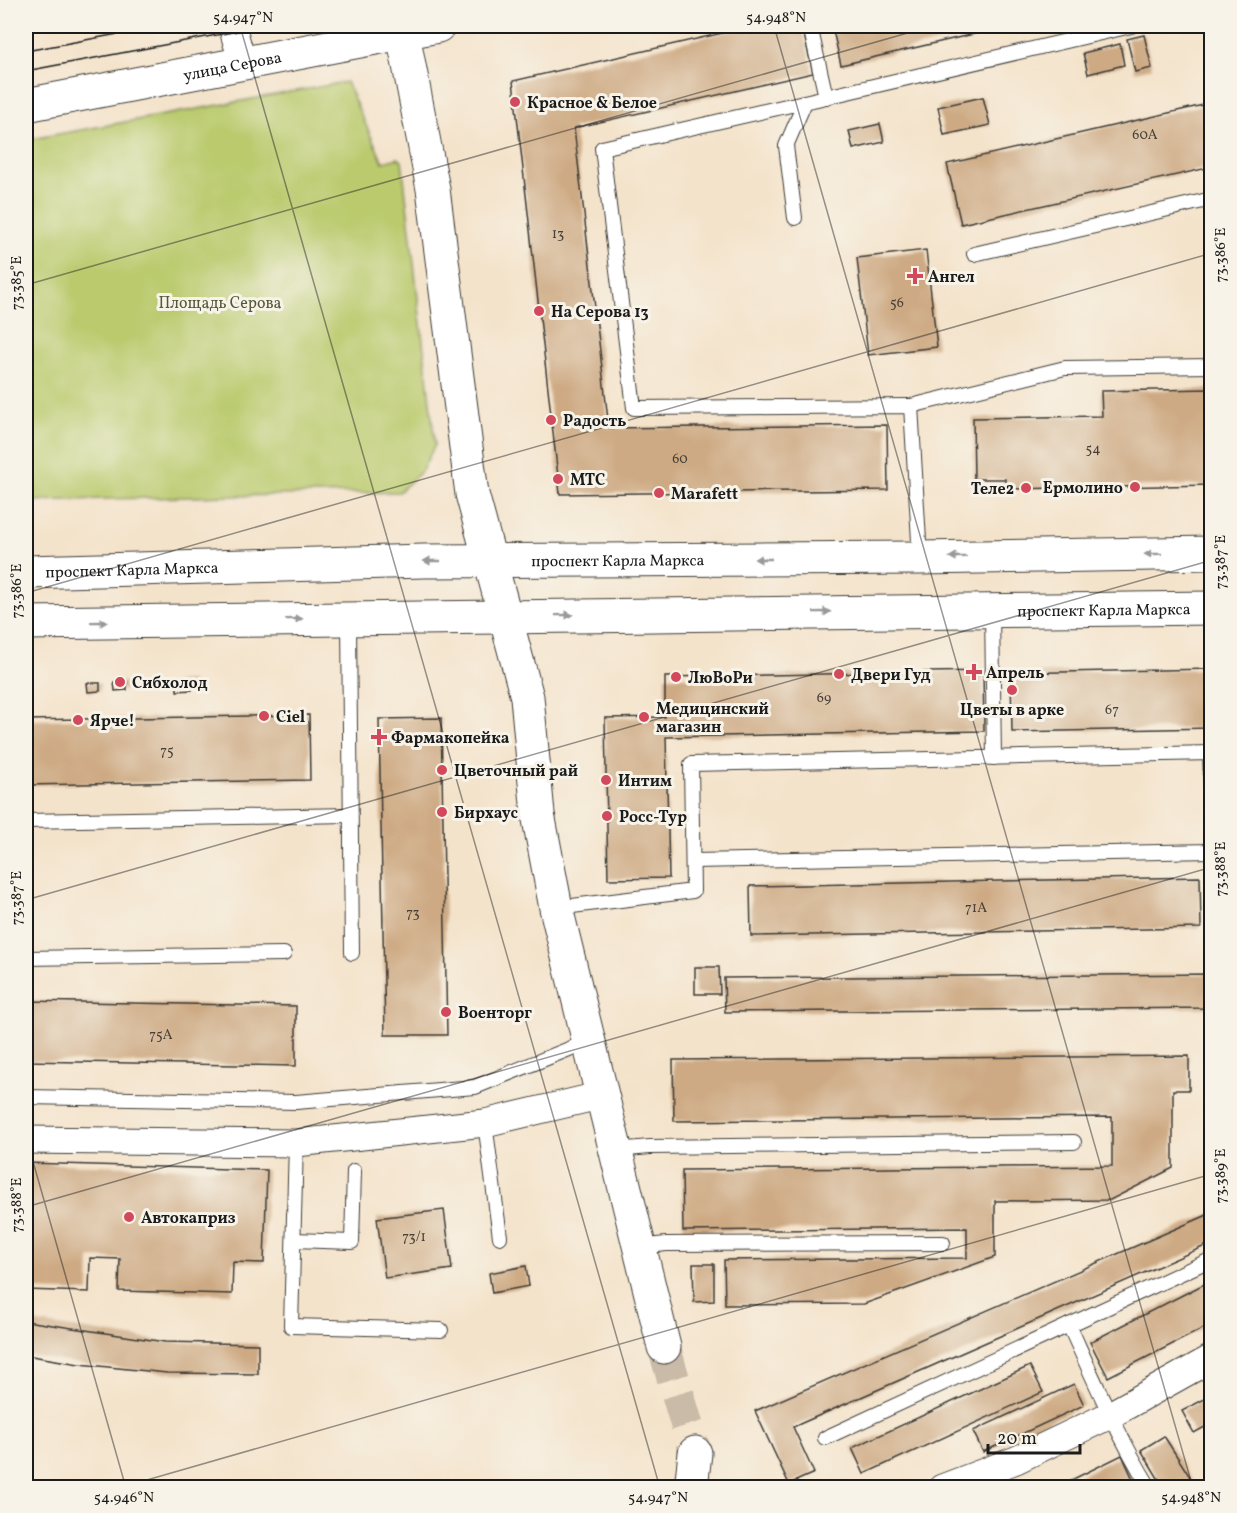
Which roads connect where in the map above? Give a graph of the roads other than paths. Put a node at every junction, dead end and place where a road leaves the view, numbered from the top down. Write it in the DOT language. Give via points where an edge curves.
graph roads {
  1 [pos="232,26"];
  2 [pos="438,26"];
  3 [pos="810,26"];
  4 [pos="1133,26"];
  5 [pos="403,33"];
  6 [pos="243,64"];
  7 [pos="826,97"];
  8 [pos="805,102"];
  9 [pos="26,105"];
  10 [pos="1212,199"];
  11 [pos="795,218"];
  12 [pos="974,254"];
  13 [pos="1212,366"];
  14 [pos="911,406"];
  15 [pos="1212,553"];
  16 [pos="920,558"];
  17 [pos="491,561"];
  18 [pos="26,572"];
  19 [pos="1212,608"];
  20 [pos="992,610"];
  21 [pos="506,616"];
  22 [pos="349,618"];
  23 [pos="26,623"];
  24 [pos="1211,753"];
  25 [pos="994,758"];
  26 [pos="350,815"];
  27 [pos="26,821"];
  28 [pos="1212,829"];
  29 [pos="1212,850"];
  30 [pos="693,861"];
  31 [pos="556,908"];
  32 [pos="352,953"];
  33 [pos="284,954"];
  34 [pos="26,958"];
  35 [pos="589,1041"];
  36 [pos="603,1095"];
  37 [pos="26,1097"];
  38 [pos="485,1123"];
  39 [pos="26,1140"];
  40 [pos="1074,1142"];
  41 [pos="296,1143"];
  42 [pos="616,1150"];
  43 [pos="354,1172"];
  44 [pos="500,1237"];
  45 [pos="294,1240"];
  46 [pos="943,1243"];
  47 [pos="640,1247"];
  48 [pos="1212,1259"];
  49 [pos="1069,1325"];
  50 [pos="441,1330"];
  51 [pos="664,1347"];
  52 [pos="1212,1358"];
  53 [pos="1110,1415"];
  54 [pos="825,1438"];
  55 [pos="694,1453"];
  56 [pos="691,1488"];
  57 [pos="942,1488"];
  58 [pos="1150,1488"];
  1 -- 6 [label="street"];
  2 -- 5 [label="main road, улица Серова"];
  3 -- 7 [label="lane"];
  4 -- 7 [label="lane"];
  5 -- 6 [label="main road, улица Серова"];
  5 -- 17 [label="main road" via="433,189 472,494"];
  6 -- 9 [label="main road, улица Серова"];
  7 -- 8 [label="lane"];
  8 -- 11 [label="lane" via="786,146"];
  8 -- 14 [label="lane" via="602,148 634,408"];
  10 -- 12 [label="lane"];
  13 -- 14 [label="lane" via="1065,368"];
  14 -- 16 [label="lane"];
  15 -- 16 [label="main road, проспект Карла Маркса, one-way"];
  16 -- 17 [label="main road, проспект Карла Маркса, one-way"];
  17 -- 18 [label="main road, проспект Карла Маркса, one-way"];
  17 -- 21 [label="main road"];
  19 -- 20 [label="main road, проспект Карла Маркса"];
  21 -- 20 [label="main road, проспект Карла Маркса, one-way"];
  20 -- 25 [label="lane"];
  21 -- 22 [label="main road, проспект Карла Маркса"];
  21 -- 31 [label="main road" via="527,697 538,814"];
  23 -- 22 [label="main road, проспект Карла Маркса, one-way"];
  22 -- 26 [label="lane"];
  24 -- 25 [label="lane"];
  24 -- 28 [label="lane"];
  25 -- 30 [label="lane" via="691,764"];
  26 -- 27 [label="lane"];
  26 -- 32 [label="lane"];
  29 -- 30 [label="lane"];
  30 -- 31 [label="lane" via="693,891"];
  31 -- 35 [label="main road"];
  33 -- 34 [label="lane"];
  35 -- 36 [label="main road"];
  35 -- 37 [label="lane" via="475,1087 296,1102"];
  36 -- 38 [label="street"];
  36 -- 42 [label="main road"];
  38 -- 41 [label="street"];
  38 -- 44 [label="lane"];
  39 -- 41 [label="street"];
  40 -- 42 [label="lane"];
  41 -- 45 [label="lane"];
  42 -- 47 [label="main road"];
  43 -- 45 [label="lane" via="352,1242"];
  45 -- 50 [label="lane" via="291,1326"];
  46 -- 47 [label="lane"];
  47 -- 51 [label="main road"];
  48 -- 49 [label="lane"];
  49 -- 53 [label="lane"];
  49 -- 54 [label="lane"];
  52 -- 53 [label="street"];
  53 -- 57 [label="street" via="1016,1460"];
  53 -- 58 [label="lane"];
  55 -- 56 [label="main road"];
}
